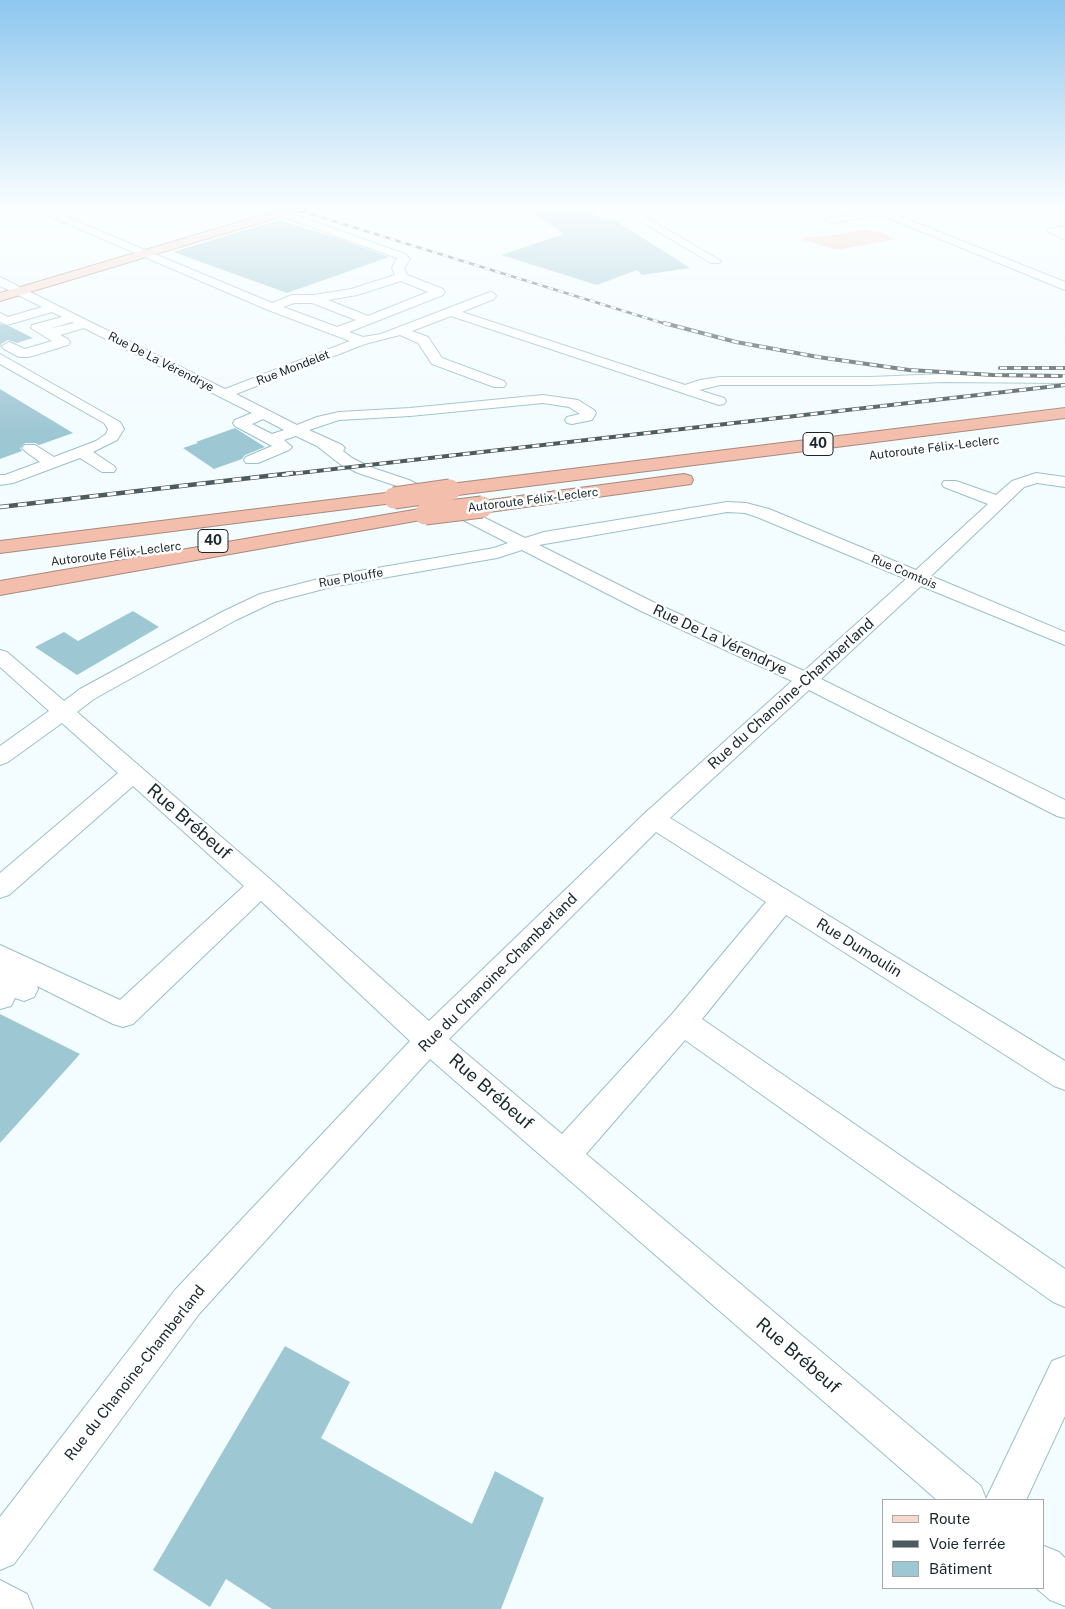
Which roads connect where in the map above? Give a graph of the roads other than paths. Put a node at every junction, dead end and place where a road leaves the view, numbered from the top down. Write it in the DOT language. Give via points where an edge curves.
graph roads {
  1 [pos="0,281"];
  2 [pos="52,281"];
  3 [pos="209,281"];
  4 [pos="391,281"];
  5 [pos="410,281"];
  6 [pos="1052,281"];
  7 [pos="417,284"];
  8 [pos="1065,286"];
  9 [pos="19,291"];
  10 [pos="490,296"];
  11 [pos="34,299"];
  12 [pos="314,299"];
  13 [pos="272,307"];
  14 [pos="52,308"];
  15 [pos="341,310"];
  16 [pos="2,311"];
  17 [pos="450,312"];
  18 [pos="368,320"];
  19 [pos="78,321"];
  20 [pos="400,331"];
  21 [pos="337,332"];
  22 [pos="362,341"];
  23 [pos="9,346"];
  24 [pos="0,358"];
  25 [pos="16,367"];
  26 [pos="0,372"];
  27 [pos="1065,379"];
  28 [pos="499,384"];
  29 [pos="685,390"];
  30 [pos="224,394"];
  31 [pos="543,399"];
  32 [pos="719,401"];
  33 [pos="452,408"];
  34 [pos="1065,413"];
  35 [pos="264,414"];
  36 [pos="572,420"];
  37 [pos="296,430"];
  38 [pos="278,444"];
  39 [pos="30,448"];
  40 [pos="82,452"];
  41 [pos="298,455"];
  42 [pos="252,460"];
  43 [pos="53,462"];
  44 [pos="108,469"];
  45 [pos="698,478"];
  46 [pos="0,480"];
  47 [pos="1065,482"];
  48 [pos="950,484"];
  49 [pos="398,490"];
  50 [pos="999,502"];
  51 [pos="742,507"];
  52 [pos="288,510"];
  53 [pos="425,514"];
  54 [pos="0,528"];
  55 [pos="523,544"];
  56 [pos="0,547"];
  57 [pos="0,569"];
  58 [pos="919,578"];
  59 [pos="0,588"];
  60 [pos="1065,639"];
  61 [pos="1,658"];
  62 [pos="806,679"];
  63 [pos="62,711"];
  64 [pos="0,757"];
  65 [pos="133,773"];
  66 [pos="1065,810"];
  67 [pos="654,819"];
  68 [pos="261,886"];
  69 [pos="0,888"];
  70 [pos="783,900"];
  71 [pos="0,956"];
  72 [pos="683,1022"];
  73 [pos="429,1040"];
  74 [pos="1065,1076"];
  75 [pos="564,1155"];
  76 [pos="1065,1290"];
  77 [pos="1065,1374"];
  78 [pos="966,1499"];
  79 [pos="1006,1499"];
  80 [pos="0,1550"];
  81 [pos="1045,1567"];
  82 [pos="1065,1585"];
  83 [pos="0,1601"];
  84 [pos="12,1609"];
  1 -- 9 [label="street, Rue De La Vérendrye"];
  2 -- 9 [label="main road"];
  3 -- 13 [label="street"];
  4 -- 12 [label="street"];
  5 -- 7 [label="street"];
  6 -- 8 [label="street"];
  7 -- 15 [label="street"];
  7 -- 18 [label="street" via="439,292"];
  9 -- 11 [label="street, Rue De La Vérendrye"];
  9 -- 16 [label="main road"];
  10 -- 17 [label="street, Rue Mondelet"];
  11 -- 14 [label="street, Rue De La Vérendrye"];
  11 -- 16 [label="street"];
  12 -- 13 [label="street" via="292,299"];
  12 -- 15 [label="street"];
  13 -- 21 [label="street"];
  14 -- 16 [label="street"];
  14 -- 19 [label="street, Rue De La Vérendrye"];
  15 -- 18 [label="street"];
  17 -- 20 [label="street, Rue Mondelet"];
  17 -- 29 [label="street"];
  18 -- 21 [label="street"];
  19 -- 23 [label="street" via="37,328 63,342 24,354"];
  19 -- 30 [label="street, Rue De La Vérendrye"];
  20 -- 22 [label="street, Rue Mondelet"];
  20 -- 28 [label="street" via="423,340 437,361"];
  21 -- 22 [label="street"];
  22 -- 30 [label="street, Rue Mondelet"];
  24 -- 25 [label="street"];
  25 -- 26 [label="street"];
  25 -- 40 [label="street" via="115,425 116,432 109,440"];
  27 -- 29 [label="street" via="720,381"];
  28 -- 31 [label="street"];
  28 -- 33 [label="street"];
  29 -- 32 [label="street"];
  30 -- 35 [label="street, Rue De La Vérendrye"];
  31 -- 33 [label="street"];
  31 -- 36 [label="street" via="572,403 589,413 587,417"];
  33 -- 37 [label="street" via="339,416"];
  34 -- 49 [label="highway, Autoroute Félix-Leclerc / 40, bridge" via="450,490"];
  35 -- 37 [label="street, Rue De La Vérendrye"];
  35 -- 38 [label="street" via="240,423"];
  37 -- 38 [label="street"];
  37 -- 49 [label="street, Rue De La Vérendrye"];
  38 -- 41 [label="street"];
  38 -- 42 [label="street"];
  39 -- 43 [label="street"];
  40 -- 43 [label="street"];
  40 -- 44 [label="street"];
  43 -- 46 [label="street"];
  45 -- 53 [label="highway, Autoroute Félix-Leclerc / 40, bridge"];
  47 -- 50 [label="street, Rue du Chanoine-Chamberland" via="1028,479"];
  48 -- 50 [label="street"];
  49 -- 52 [label="highway, Autoroute Félix-Leclerc / 40"];
  49 -- 55 [label="street, Rue De La Vérendrye"];
  50 -- 58 [label="street, Rue du Chanoine-Chamberland"];
  51 -- 55 [label="street, Rue Plouffe" via="715,508 544,537"];
  51 -- 58 [label="street, Rue Comtois" via="763,512"];
  52 -- 54 [label="highway"];
  52 -- 56 [label="highway, Autoroute Félix-Leclerc / 40"];
  53 -- 57 [label="highway, Autoroute Félix-Leclerc / 40"];
  53 -- 59 [label="highway"];
  55 -- 62 [label="street, Rue De La Vérendrye" via="646,606"];
  55 -- 63 [label="street, Rue Plouffe" via="497,553 330,582 267,598 87,694"];
  58 -- 60 [label="street, Rue Comtois"];
  58 -- 62 [label="street, Rue du Chanoine-Chamberland"];
  61 -- 63 [label="street, Rue Brébeuf"];
  62 -- 66 [label="street, Rue De La Vérendrye"];
  62 -- 67 [label="street, Rue du Chanoine-Chamberland"];
  63 -- 64 [label="street, Rue Plouffe"];
  63 -- 65 [label="street, Rue Brébeuf"];
  65 -- 68 [label="street, Rue Brébeuf"];
  65 -- 69 [label="street"];
  67 -- 70 [label="street, Rue Dumoulin"];
  67 -- 73 [label="street, Rue du Chanoine-Chamberland"];
  68 -- 71 [label="street" via="123,1016"];
  68 -- 73 [label="street, Rue Brébeuf"];
  70 -- 72 [label="street"];
  70 -- 74 [label="street, Rue Dumoulin"];
  72 -- 75 [label="street"];
  72 -- 76 [label="street"];
  73 -- 75 [label="street, Rue Brébeuf"];
  73 -- 80 [label="street, Rue du Chanoine-Chamberland" via="187,1302"];
  75 -- 78 [label="street, Rue Brébeuf"];
  77 -- 79 [label="street"];
  81 -- 82 [label="street"];
  83 -- 84 [label="street"];
}
